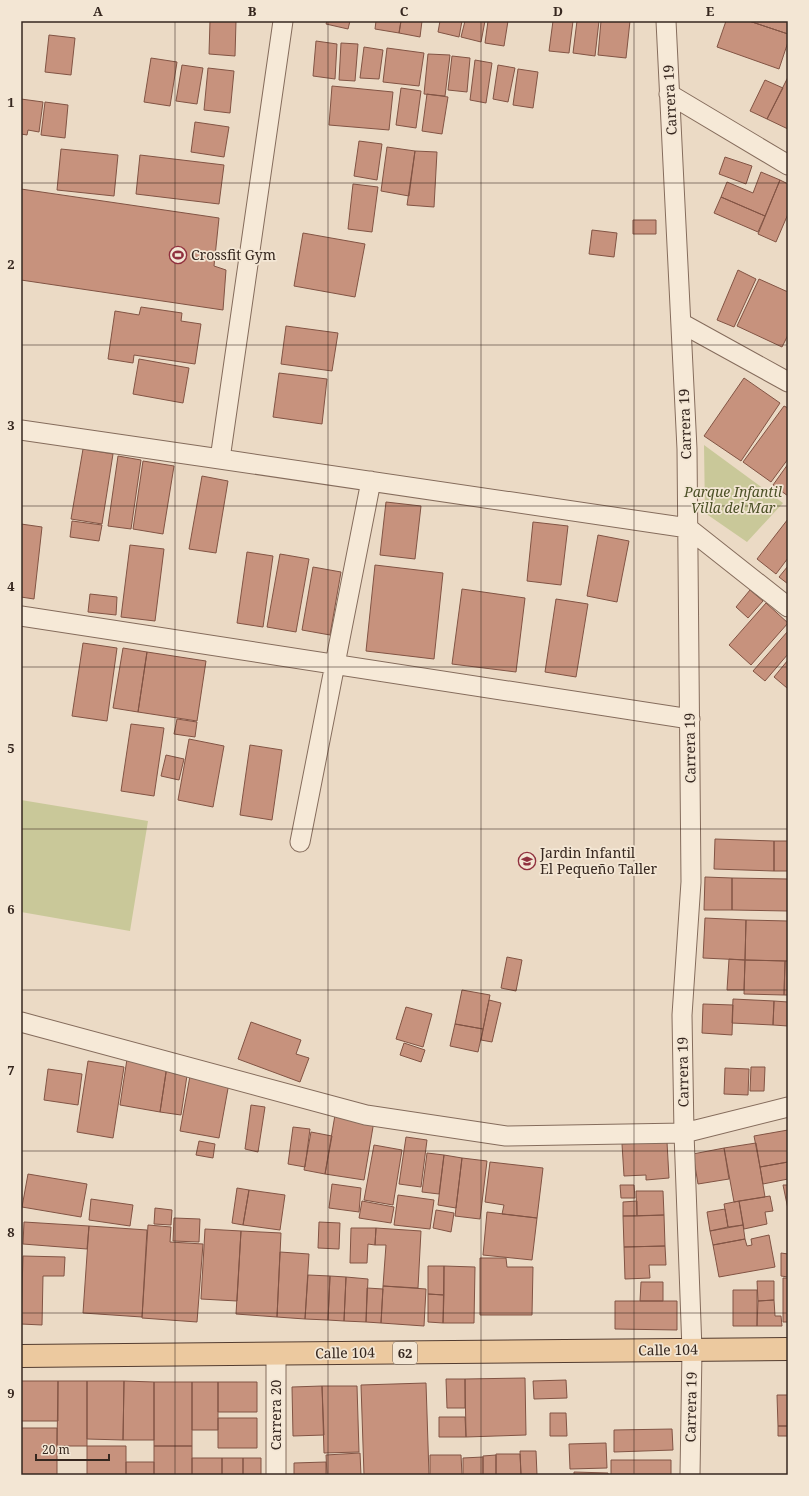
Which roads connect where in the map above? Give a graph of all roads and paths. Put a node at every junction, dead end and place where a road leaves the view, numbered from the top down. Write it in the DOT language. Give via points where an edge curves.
graph roads {
  1 [pos="283,21"];
  2 [pos="666,21"];
  3 [pos="669,94"];
  4 [pos="788,165"];
  5 [pos="681,323"];
  6 [pos="788,382"];
  7 [pos="21,430"];
  8 [pos="220,459"];
  9 [pos="371,481"];
  10 [pos="688,528"];
  11 [pos="788,607"];
  12 [pos="21,616"];
  13 [pos="335,664"];
  14 [pos="690,719"];
  15 [pos="300,842"];
  16 [pos="21,1022"];
  17 [pos="788,1107"];
  18 [pos="684,1133"];
  19 [pos="788,1349"];
  20 [pos="692,1350"];
  21 [pos="276,1354"];
  22 [pos="21,1356"];
  23 [pos="276,1475"];
  24 [pos="690,1475"];
  1 -- 8 [label="street"];
  2 -- 3 [label="street, Carrera 19"];
  3 -- 4 [label="street"];
  3 -- 5 [label="street, Carrera 19"];
  5 -- 6 [label="street"];
  5 -- 10 [label="street, Carrera 19"];
  7 -- 8 [label="street"];
  8 -- 9 [label="street"];
  9 -- 10 [label="street"];
  9 -- 13 [label="street"];
  10 -- 11 [label="street"];
  10 -- 14 [label="street, Carrera 19"];
  12 -- 13 [label="street"];
  13 -- 14 [label="street"];
  13 -- 15 [label="street"];
  14 -- 18 [label="street, Carrera 19" via="691,882 682,1014"];
  16 -- 18 [label="street" via="366,1115 506,1136"];
  17 -- 18 [label="street"];
  18 -- 20 [label="street, Carrera 19"];
  19 -- 20 [label="main road, Calle 104 / 62"];
  20 -- 21 [label="main road, Calle 104 / 62"];
  20 -- 24 [label="street, Carrera 19"];
  21 -- 22 [label="main road, Calle 104 / 62"];
  21 -- 23 [label="street, Carrera 20"];
}
